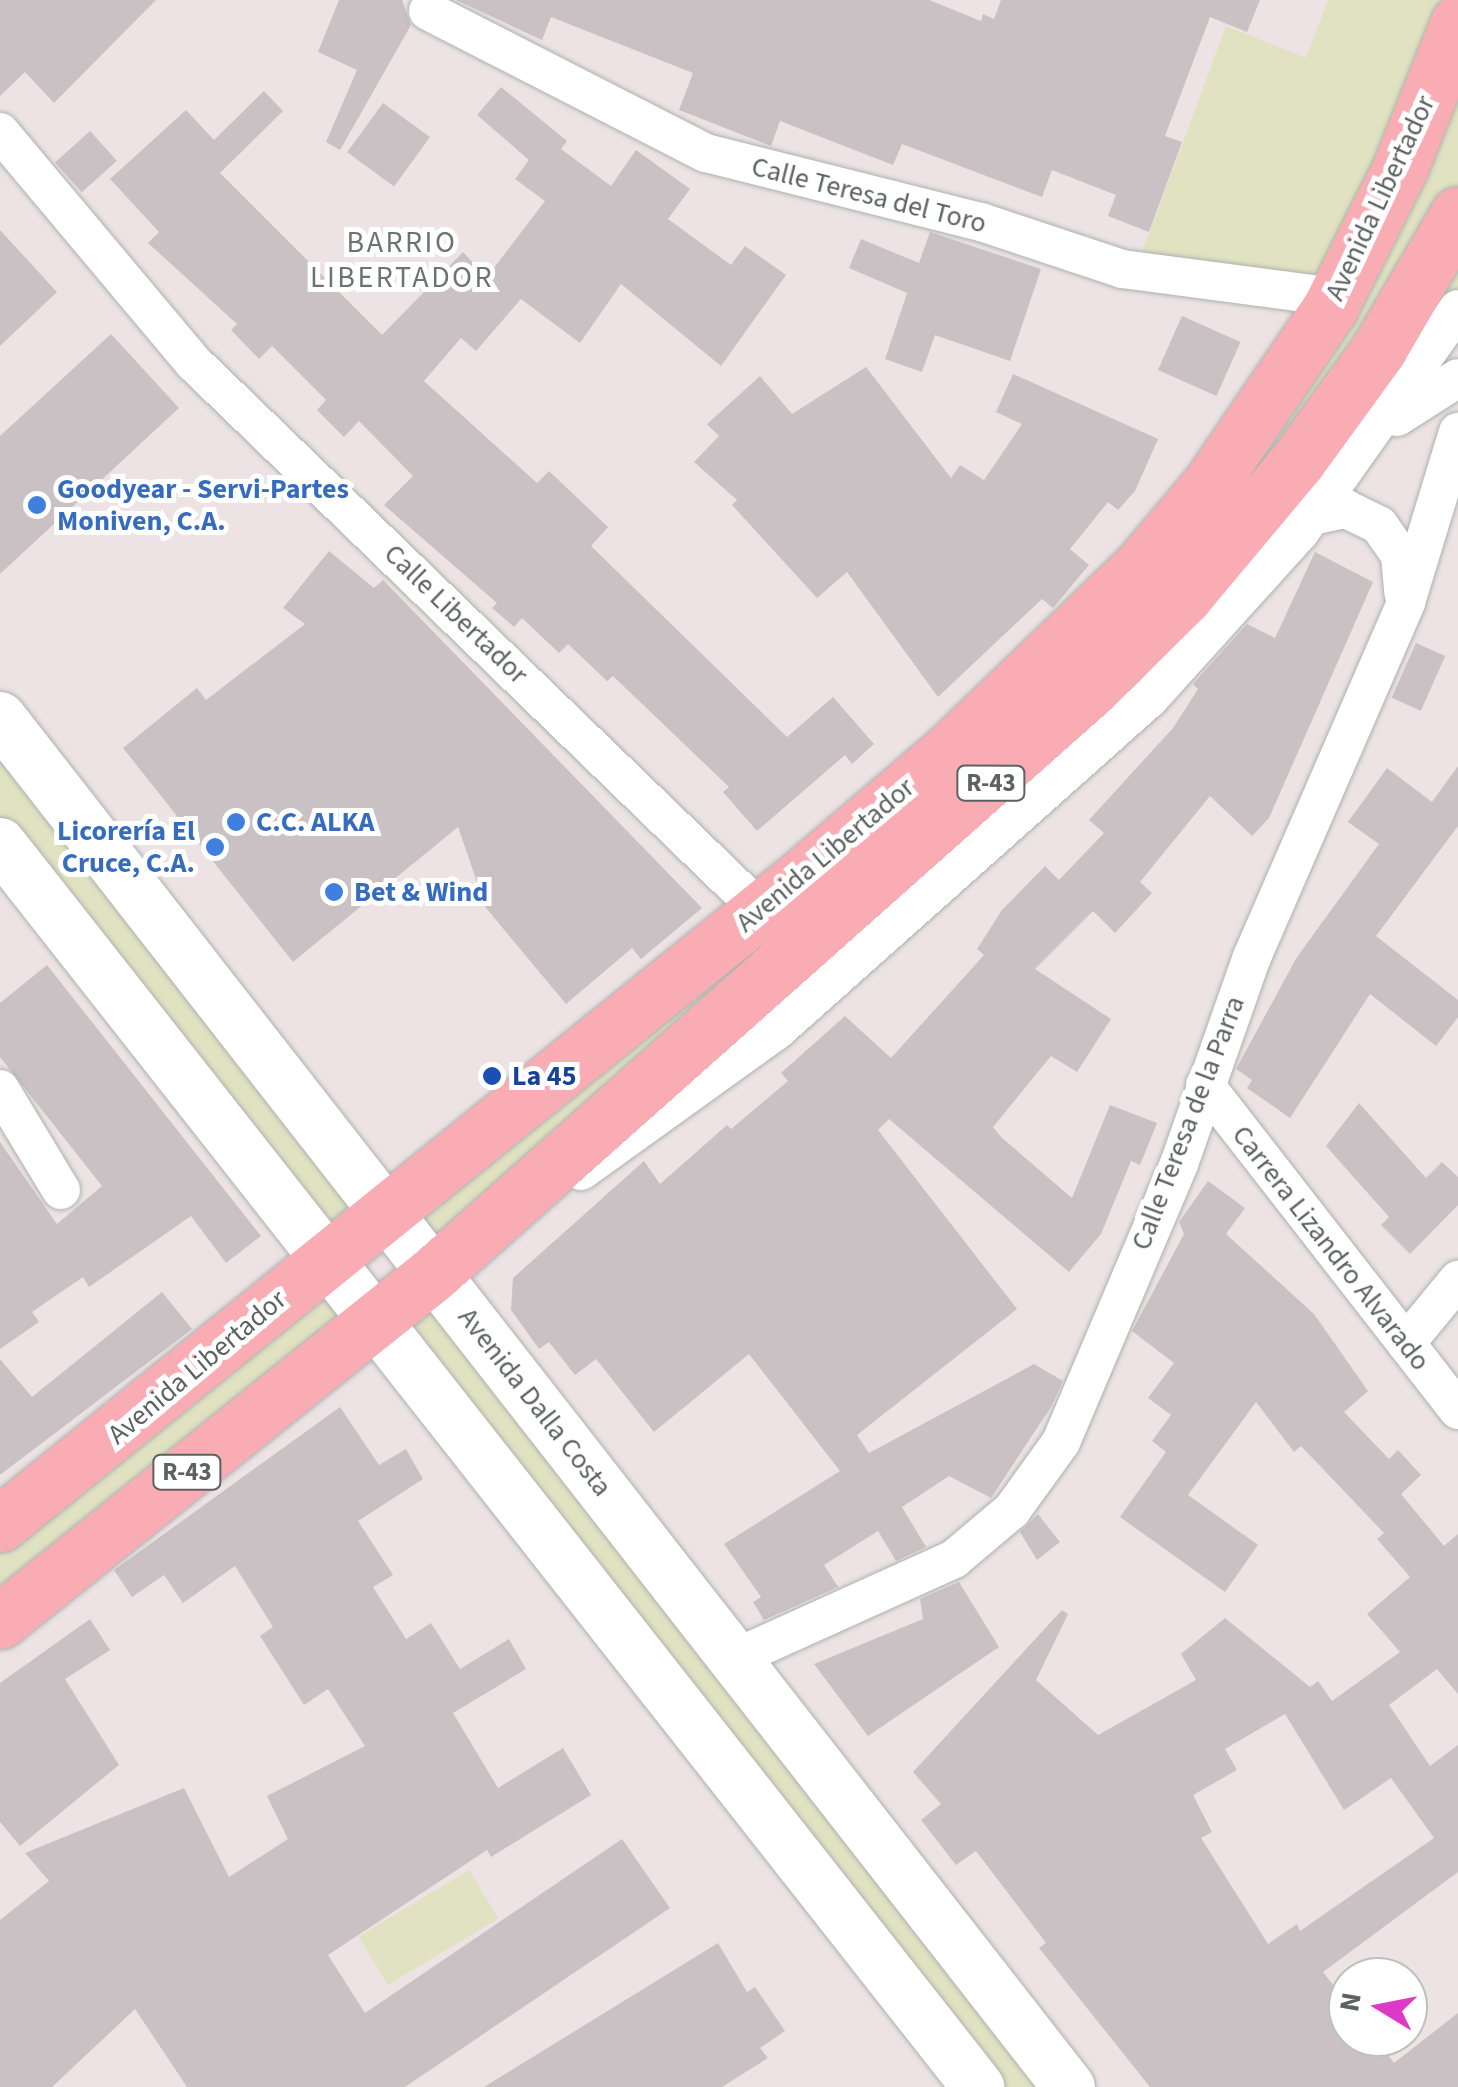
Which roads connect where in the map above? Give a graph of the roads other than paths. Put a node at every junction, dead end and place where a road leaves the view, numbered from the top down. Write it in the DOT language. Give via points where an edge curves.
graph roads {
  1 [pos="428,11"];
  2 [pos="1458,23"];
  3 [pos="0,132"];
  4 [pos="1458,214"];
  5 [pos="1336,296"];
  6 [pos="1458,309"];
  7 [pos="1458,378"];
  8 [pos="1458,432"];
  9 [pos="1376,433"];
  10 [pos="1458,465"];
  11 [pos="1435,509"];
  12 [pos="1312,516"];
  13 [pos="1400,616"];
  14 [pos="0,718"];
  15 [pos="0,844"];
  16 [pos="760,910"];
  17 [pos="1205,1085"];
  18 [pos="0,1088"];
  19 [pos="61,1190"];
  20 [pos="386,1211"];
  21 [pos="326,1260"];
  22 [pos="434,1272"];
  23 [pos="1458,1280"];
  24 [pos="374,1321"];
  25 [pos="1406,1344"];
  26 [pos="1458,1410"];
  27 [pos="0,1524"];
  28 [pos="0,1621"];
  29 [pos="735,1658"];
  30 [pos="978,2087"];
  31 [pos="1069,2087"];
  1 -- 5 [label="street, Calle Teresa del Toro" via="706,153 981,222 1122,269"];
  2 -- 5 [label="main road, Avenida Libertador / R-43" via="1400,168"];
  3 -- 16 [label="street, Calle Libertador" via="194,364"];
  4 -- 22 [label="main road, Avenida Libertador / R-43" via="1339,408 1184,597 957,815"];
  5 -- 16 [label="main road, Avenida Libertador / R-43" via="1210,483 1142,566 950,750"];
  6 -- 9 [label="street, Avenida Libertador / R-43"];
  7 -- 9 [label="street"];
  8 -- 11 [label="street, Calle Teresa de la Parra"];
  9 -- 12 [label="street, Avenida Libertador / R-43"];
  10 -- 11 [label="street"];
  11 -- 13 [label="street, Calle Teresa de la Parra"];
  12 -- 13 [label="street" via="1346,509 1390,537 1403,573"];
  12 -- 22 [label="street, Avenida Libertador / R-43" via="1148,699 848,972 671,1108"];
  13 -- 17 [label="street, Calle Teresa de la Parra"];
  14 -- 20 [label="street, Avenida Dalla Costa"];
  15 -- 21 [label="street"];
  16 -- 20 [label="main road, Avenida Libertador / R-43"];
  17 -- 25 [label="street, Carrera Lizandro Alvarado"];
  17 -- 29 [label="street, Calle Teresa de la Parra" via="1061,1442 1012,1510 954,1559"];
  18 -- 19 [label="street"];
  20 -- 21 [label="main road, Avenida Libertador / R-43"];
  20 -- 22 [label="street, Avenida Dalla Costa"];
  21 -- 24 [label="street"];
  21 -- 27 [label="main road, Avenida Libertador / R-43"];
  22 -- 24 [label="main road, Avenida Libertador / R-43"];
  22 -- 29 [label="street, Avenida Dalla Costa"];
  23 -- 25 [label="street"];
  24 -- 28 [label="main road, Avenida Libertador / R-43"];
  24 -- 30 [label="street"];
  25 -- 26 [label="street, Carrera Lizandro Alvarado"];
  29 -- 31 [label="street, Avenida Dalla Costa"];
}
